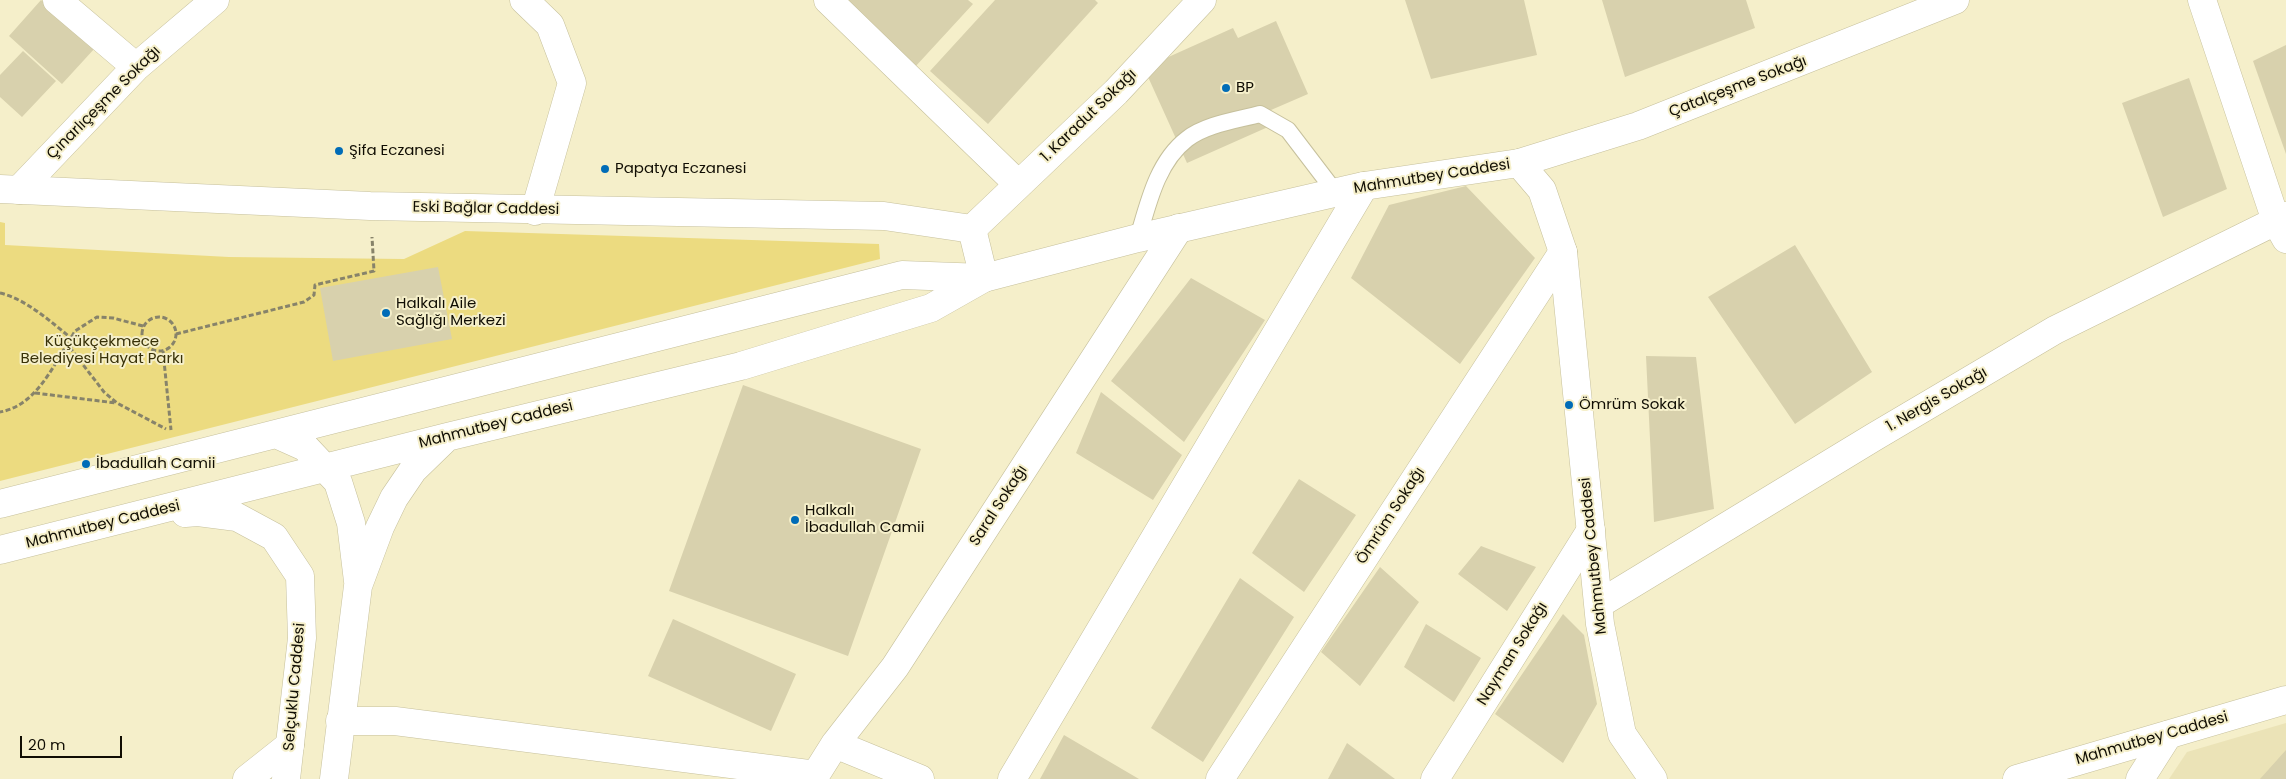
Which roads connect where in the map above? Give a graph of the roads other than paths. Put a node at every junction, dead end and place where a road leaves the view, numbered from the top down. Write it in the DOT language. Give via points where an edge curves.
graph roads {
  1 [pos="58,0"];
  2 [pos="215,0"];
  3 [pos="524,0"];
  4 [pos="828,0"];
  5 [pos="1202,0"];
  6 [pos="1954,0"];
  7 [pos="2202,0"];
  8 [pos="136,66"];
  9 [pos="1518,163"];
  10 [pos="1018,184"];
  11 [pos="1364,186"];
  12 [pos="9,189"];
  13 [pos="1336,193"];
  14 [pos="536,211"];
  15 [pos="2283,225"];
  16 [pos="1179,228"];
  17 [pos="972,229"];
  18 [pos="1138,238"];
  19 [pos="1563,252"];
  20 [pos="984,278"];
  21 [pos="276,434"];
  22 [pos="447,437"];
  23 [pos="327,469"];
  24 [pos="0,504"];
  25 [pos="136,517"];
  26 [pos="1591,530"];
  27 [pos="0,550"];
  28 [pos="358,586"];
  29 [pos="1599,604"];
  30 [pos="2286,700"];
  31 [pos="340,720"];
  32 [pos="2168,735"];
  33 [pos="290,744"];
  34 [pos="835,744"];
  35 [pos="815,777"];
  36 [pos="247,779"];
  37 [pos="286,779"];
  38 [pos="334,779"];
  39 [pos="920,779"];
  40 [pos="1012,779"];
  41 [pos="1220,779"];
  42 [pos="1435,779"];
  43 [pos="1653,779"];
  44 [pos="2017,779"];
  45 [pos="2140,779"];
  1 -- 8 [label="street"];
  2 -- 8 [label="street, Çınarlıçeşme Sokağı"];
  3 -- 14 [label="street" via="550,25 572,83"];
  4 -- 10 [label="street"];
  5 -- 10 [label="street, 1. Karadut Sokağı" via="1116,92"];
  6 -- 9 [label="street, Çatalçeşme Sokağı" via="1638,126"];
  7 -- 15 [label="street"];
  8 -- 12 [label="street, Çınarlıçeşme Sokağı"];
  9 -- 11 [label="street, Mahmutbey Caddesi"];
  9 -- 19 [label="street, Mahmutbey Caddesi" via="1542,190"];
  10 -- 17 [label="street, 1. Karadut Sokağı"];
  11 -- 13 [label="street, Mahmutbey Caddesi"];
  11 -- 40 [label="street"];
  12 -- 14 [label="street, Eski Bağlar Caddesi"];
  13 -- 16 [label="street, Mahmutbey Caddesi"];
  13 -- 18 [label="lane" via="1288,130 1260,114 1188,138 1165,162"];
  14 -- 17 [label="street, Eski Bağlar Caddesi" via="884,216"];
  15 -- 29 [label="street, 1. Nergis Sokağı" via="2055,330"];
  16 -- 18 [label="street, Mahmutbey Caddesi"];
  16 -- 34 [label="street, Saral Sokağı" via="895,667"];
  17 -- 20 [label="street"];
  18 -- 20 [label="street, Mahmutbey Caddesi"];
  19 -- 26 [label="street, Mahmutbey Caddesi"];
  19 -- 41 [label="street, Ömrüm Sokağı"];
  20 -- 21 [label="street, Mahmutbey Caddesi" via="902,276"];
  20 -- 22 [label="street, Mahmutbey Caddesi" via="931,308 741,366"];
  21 -- 23 [label="street" via="305,447"];
  21 -- 24 [label="street, Mahmutbey Caddesi"];
  22 -- 23 [label="street, Mahmutbey Caddesi"];
  22 -- 28 [label="street" via="413,470 394,498"];
  23 -- 25 [label="street, Mahmutbey Caddesi"];
  23 -- 28 [label="street" via="338,482 347,506"];
  25 -- 27 [label="street, Mahmutbey Caddesi"];
  25 -- 33 [label="street, Selçuklu Caddesi" via="198,512 237,517 274,537 300,576 302,638"];
  26 -- 29 [label="street, Mahmutbey Caddesi"];
  26 -- 42 [label="street, Nayman Sokağı"];
  28 -- 31 [label="street"];
  29 -- 43 [label="street, Mahmutbey Caddesi" via="1622,734"];
  30 -- 32 [label="street, Mahmutbey Caddesi"];
  31 -- 35 [label="street" via="394,721"];
  31 -- 38 [label="street"];
  32 -- 44 [label="street, Mahmutbey Caddesi"];
  32 -- 45 [label="street"];
  33 -- 36 [label="street"];
  33 -- 37 [label="street, Selçuklu Caddesi"];
  34 -- 35 [label="street, Saral Sokağı"];
  34 -- 39 [label="street"];
}
